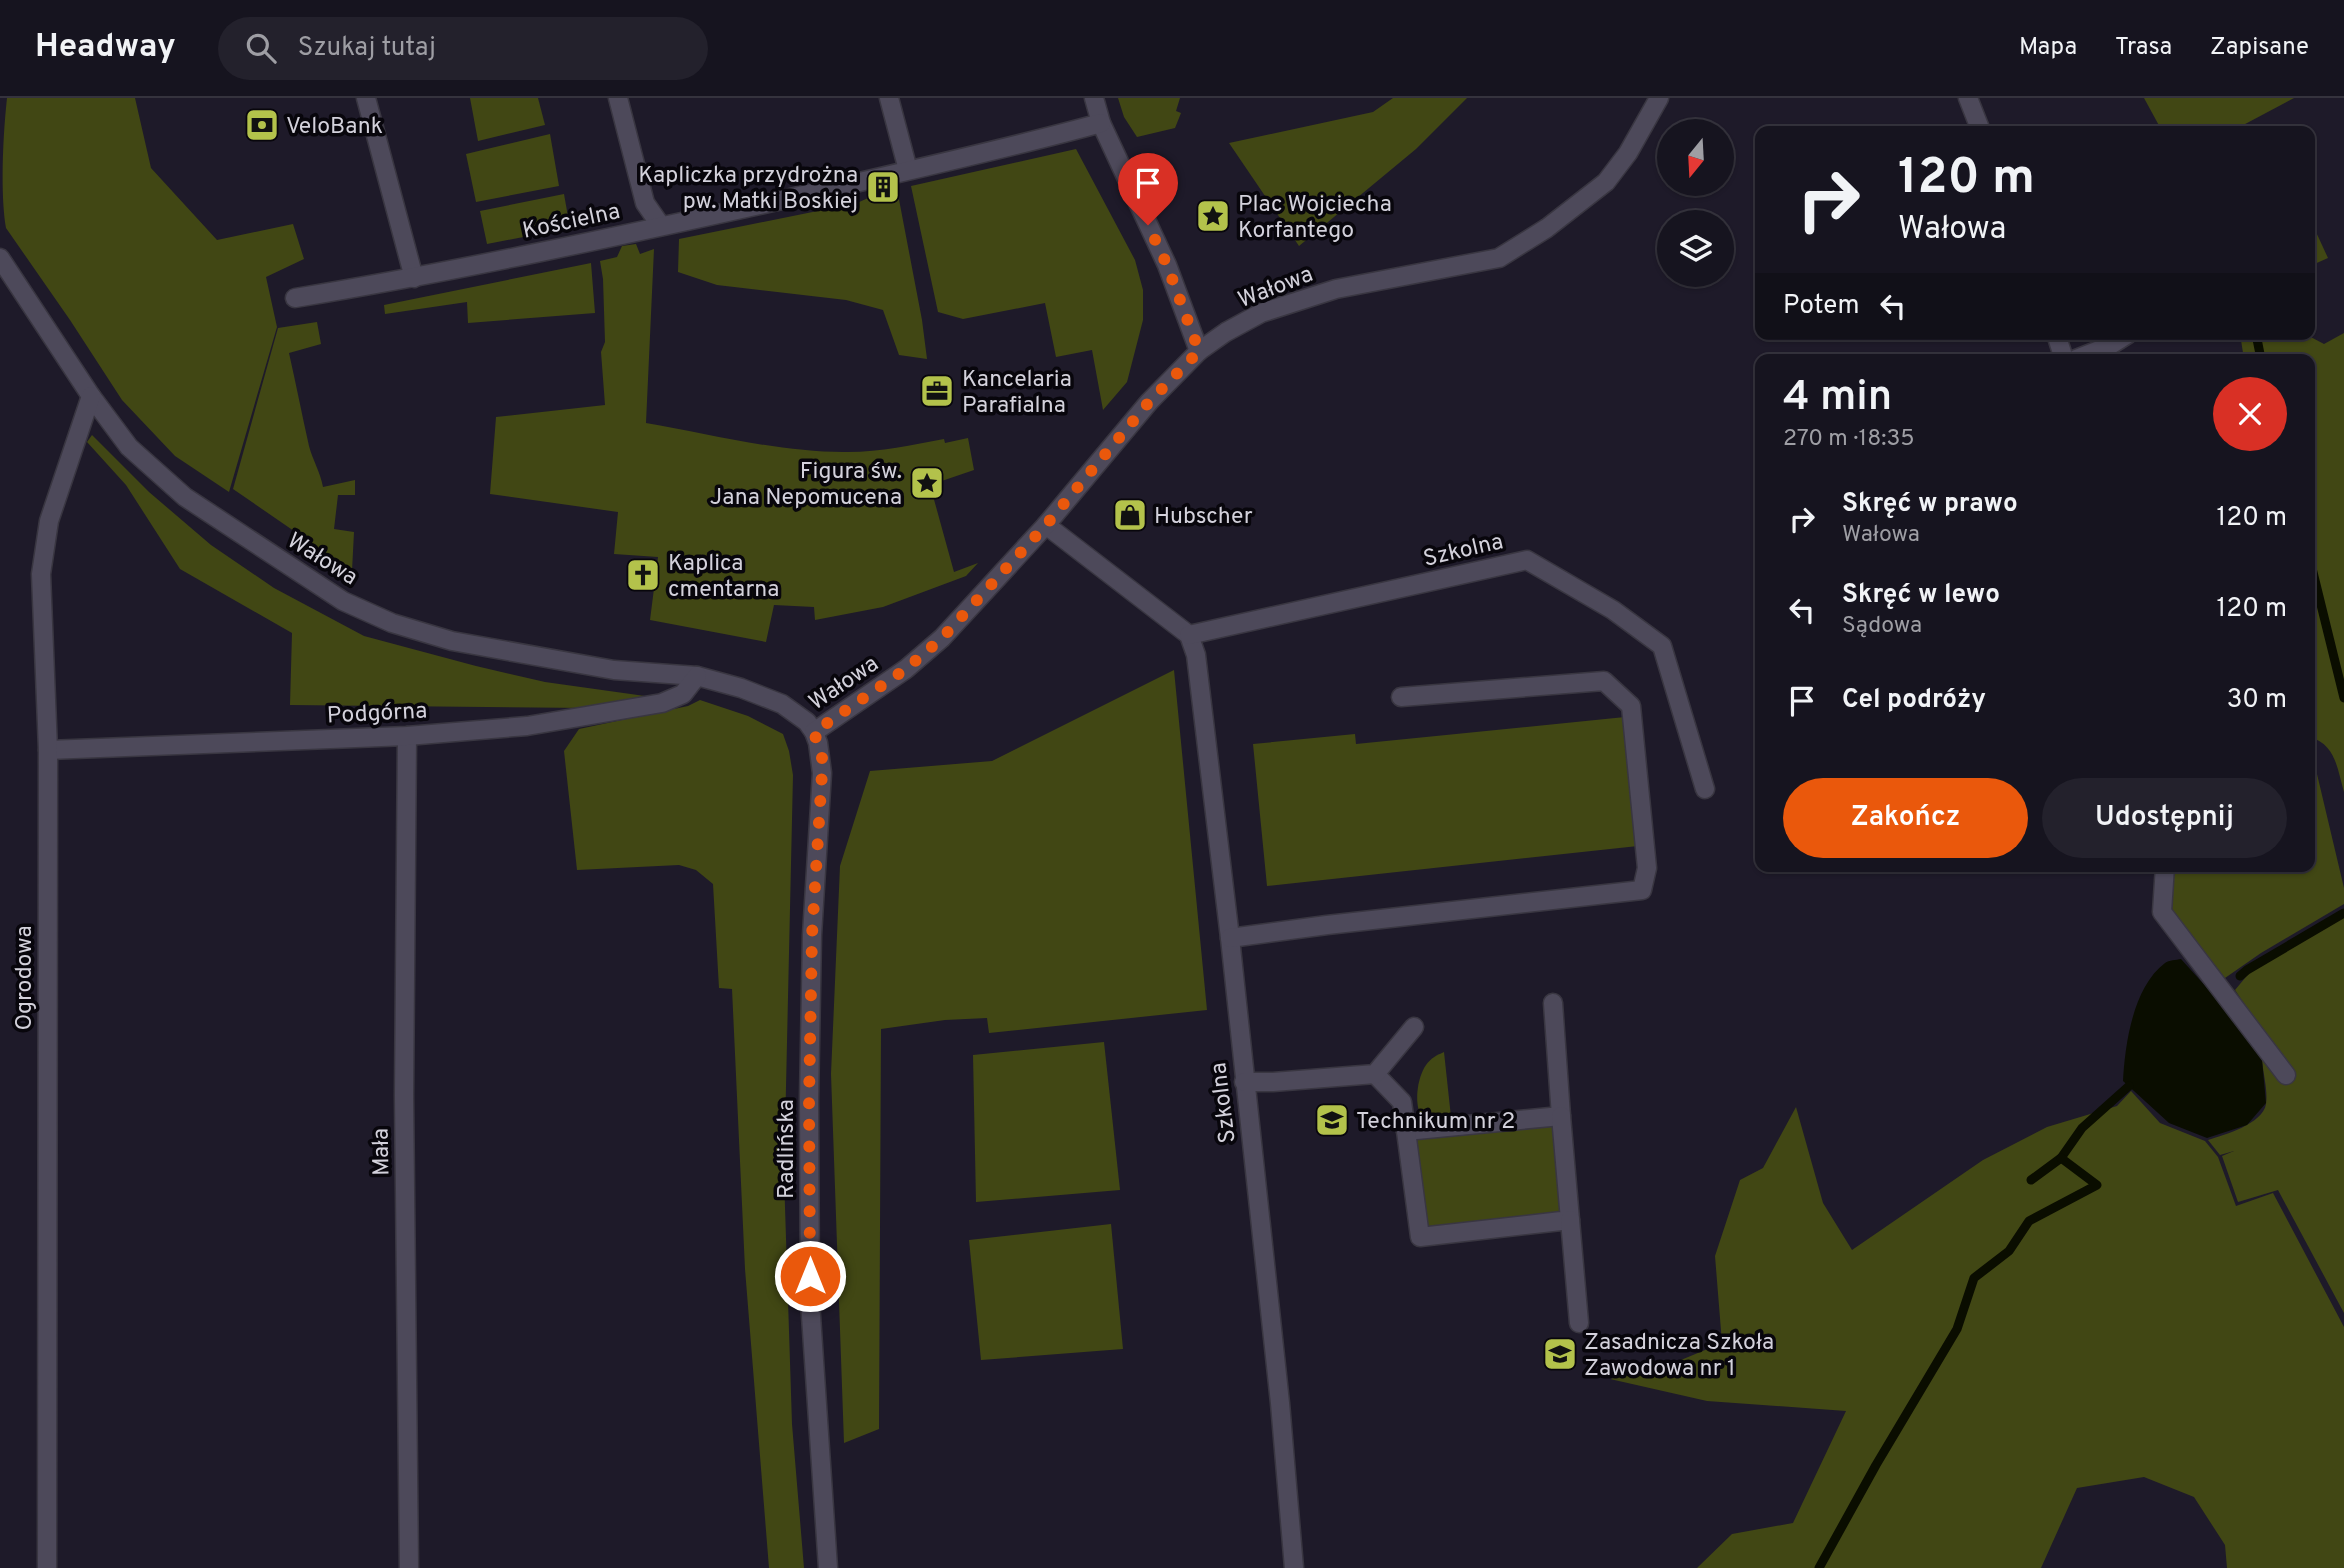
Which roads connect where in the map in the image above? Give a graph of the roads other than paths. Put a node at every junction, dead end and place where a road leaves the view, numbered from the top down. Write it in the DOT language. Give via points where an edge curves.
graph roads {
  1 [pos="366,98"];
  2 [pos="618,98"];
  3 [pos="889,98"];
  4 [pos="1094,98"];
  5 [pos="1659,98"];
  6 [pos="1968,98"];
  7 [pos="1101,123"];
  8 [pos="1979,126"];
  9 [pos="908,170"];
  10 [pos="661,226"];
  11 [pos="0,258"];
  12 [pos="414,278"];
  13 [pos="295,298"];
  14 [pos="2118,340"];
  15 [pos="1199,351"];
  16 [pos="2089,354"];
  17 [pos="91,396"];
  18 [pos="1046,525"];
  19 [pos="1189,635"];
  20 [pos="697,676"];
  21 [pos="1401,697"];
  22 [pos="814,732"];
  23 [pos="407,736"];
  24 [pos="48,750"];
  25 [pos="1704,789"];
  26 [pos="2165,872"];
  27 [pos="1230,938"];
  28 [pos="1553,1003"];
  29 [pos="1414,1027"];
  30 [pos="1375,1074"];
  31 [pos="2286,1075"];
  32 [pos="1244,1082"];
  33 [pos="1561,1116"];
  34 [pos="1406,1131"];
  35 [pos="1570,1220"];
  36 [pos="1579,1323"];
  37 [pos="47,1568"];
  38 [pos="409,1568"];
  39 [pos="828,1568"];
  40 [pos="1294,1568"];
  1 -- 12 [label="street"];
  2 -- 10 [label="street" via="645,203"];
  3 -- 9 [label="street"];
  4 -- 7 [label="street"];
  5 -- 15 [label="street, Wałowa" via="1606,182 1499,258 1336,289 1261,313"];
  6 -- 8 [label="street"];
  7 -- 9 [label="street, Kościelna"];
  7 -- 15 [label="street" via="1167,265"];
  9 -- 10 [label="street, Kościelna"];
  10 -- 12 [label="street, Kościelna"];
  11 -- 17 [label="street, Wałowa"];
  12 -- 13 [label="street, Kościelna"];
  14 -- 16 [label="street"];
  15 -- 18 [label="street, Wałowa" via="1149,402"];
  17 -- 20 [label="street, Wałowa" via="129,447 185,497 343,601 392,623 452,641 614,670"];
  17 -- 24 [label="street, Ogrodowa" via="49,521 41,574"];
  18 -- 19 [label="street"];
  18 -- 22 [label="street, Wałowa" via="942,638 906,669"];
  19 -- 25 [label="street, Szkolna" via="1527,560 1613,610 1662,646"];
  19 -- 27 [label="street, Szkolna" via="1196,655"];
  20 -- 22 [label="street, Wałowa" via="782,704"];
  20 -- 23 [label="street, Podgórna" via="683,694 662,703 527,726"];
  21 -- 27 [label="street" via="1604,681 1631,706 1647,867 1642,890"];
  22 -- 39 [label="street, Radlińska" via="822,773 811,949 810,1301"];
  23 -- 24 [label="street, Podgórna"];
  23 -- 38 [label="street, Mała" via="404,1096"];
  24 -- 37 [label="street, Ogrodowa"];
  26 -- 31 [label="street" via="2162,912"];
  27 -- 32 [label="street, Szkolna"];
  28 -- 33 [label="street"];
  29 -- 30 [label="street"];
  30 -- 32 [label="street"];
  30 -- 34 [label="street" via="1402,1102"];
  32 -- 40 [label="street, Szkolna"];
  33 -- 34 [label="street"];
  33 -- 35 [label="street"];
  34 -- 35 [label="street" via="1420,1237"];
  35 -- 36 [label="street"];
}
